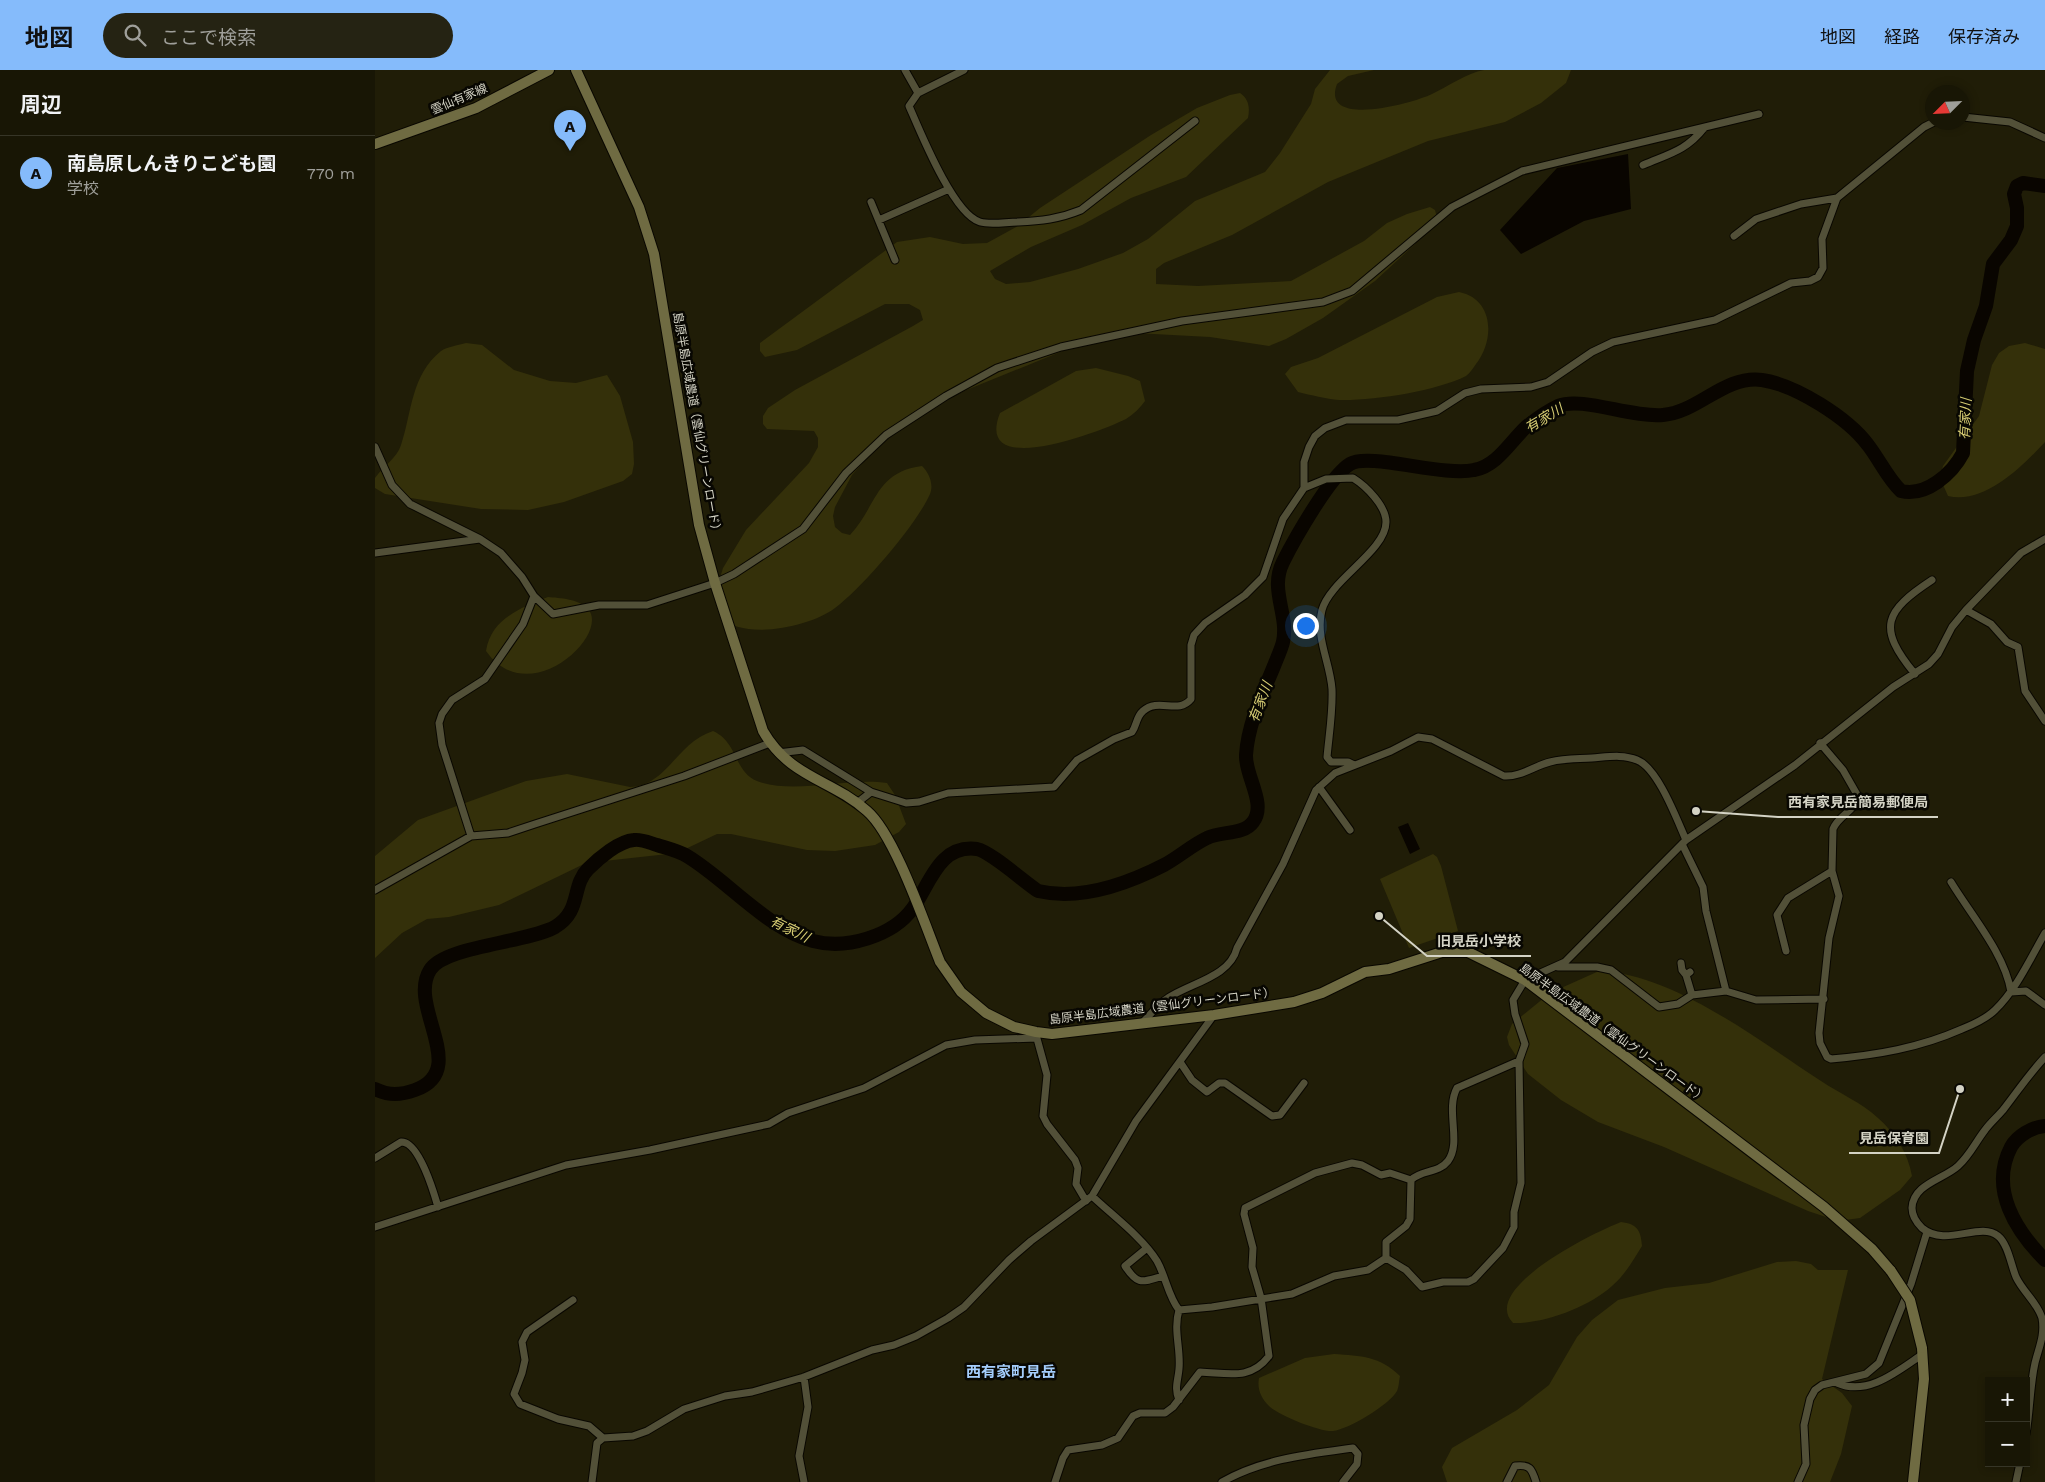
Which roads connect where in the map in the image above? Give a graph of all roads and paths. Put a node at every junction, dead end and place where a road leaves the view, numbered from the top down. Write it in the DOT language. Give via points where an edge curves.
graph roads {
  1 [pos="549,70"];
  2 [pos="576,70"];
  3 [pos="905,70"];
  4 [pos="964,70"];
  5 [pos="918,94"];
  6 [pos="1759,114"];
  7 [pos="1970,119"];
  8 [pos="1195,121"];
  9 [pos="1925,127"];
  10 [pos="1704,128"];
  11 [pos="2045,138"];
  12 [pos="375,144"];
  13 [pos="1643,165"];
  14 [pos="949,189"];
  15 [pos="1837,198"];
  16 [pos="871,202"];
  17 [pos="879,220"];
  18 [pos="1735,236"];
  19 [pos="895,260"];
  20 [pos="375,447"];
  21 [pos="1304,488"];
  22 [pos="481,539"];
  23 [pos="2045,539"];
  24 [pos="375,554"];
  25 [pos="1932,580"];
  26 [pos="715,583"];
  27 [pos="534,596"];
  28 [pos="1966,610"];
  29 [pos="1915,674"];
  30 [pos="2045,721"];
  31 [pos="770,743"];
  32 [pos="1820,743"];
  33 [pos="778,753"];
  34 [pos="1354,765"];
  35 [pos="1319,787"];
  36 [pos="871,792"];
  37 [pos="857,803"];
  38 [pos="1351,830"];
  39 [pos="471,836"];
  40 [pos="1684,842"];
  41 [pos="1832,872"];
  42 [pos="1951,882"];
  43 [pos="375,890"];
  44 [pos="2045,933"];
  45 [pos="1786,951"];
  46 [pos="1681,963"];
  47 [pos="1557,967"];
  48 [pos="1525,980"];
  49 [pos="1726,991"];
  50 [pos="2011,992"];
  51 [pos="1692,995"];
  52 [pos="1824,999"];
  53 [pos="2045,1005"];
  54 [pos="1214,1015"];
  55 [pos="1143,1022"];
  56 [pos="1036,1035"];
  57 [pos="2045,1057"];
  58 [pos="1519,1060"];
  59 [pos="1180,1062"];
  60 [pos="1304,1083"];
  61 [pos="375,1158"];
  62 [pos="1411,1180"];
  63 [pos="1089,1199"];
  64 [pos="439,1207"];
  65 [pos="375,1227"];
  66 [pos="1927,1232"];
  67 [pos="1147,1248"];
  68 [pos="1386,1258"];
  69 [pos="1163,1276"];
  70 [pos="1261,1298"];
  71 [pos="573,1300"];
  72 [pos="1179,1310"];
  73 [pos="1923,1351"];
  74 [pos="804,1377"];
  75 [pos="1837,1383"];
  76 [pos="1179,1400"];
  77 [pos="2028,1422"];
  78 [pos="603,1438"];
  79 [pos="2019,1467"];
  80 [pos="592,1482"];
  81 [pos="804,1482"];
  82 [pos="1055,1482"];
  83 [pos="1223,1482"];
  84 [pos="1343,1482"];
  85 [pos="1507,1482"];
  86 [pos="1537,1482"];
  87 [pos="1798,1482"];
  88 [pos="1913,1482"];
  89 [pos="2016,1482"];
  1 -- 12 [label="street, 雲仙有家線" via="476,108"];
  2 -- 26 [label="street, 島原半島広域農道（雲仙グリーンロード）" via="648,231 659,275 699,525"];
  3 -- 5 [label="street"];
  4 -- 5 [label="street"];
  5 -- 14 [label="street" via="909,106"];
  6 -- 10 [label="street"];
  7 -- 11 [label="street" via="2010,122"];
  8 -- 14 [label="street" via="1093,202 1061,218 1040,222 979,222 967,214"];
  9 -- 15 [label="street"];
  10 -- 13 [label="street" via="1683,149"];
  10 -- 26 [label="street" via="1522,171 1452,207 1352,291 1323,302 1182,320 1061,347 997,368 886,435 846,472 803,529"];
  14 -- 17 [label="street"];
  15 -- 18 [label="street" via="1801,204 1755,219"];
  15 -- 21 [label="street" via="1822,239 1823,268 1818,278 1791,283 1715,320 1613,342 1548,382 1531,387 1481,389 1465,393 1437,411 1398,420 1346,420 1325,428 1309,447 1304,462"];
  16 -- 17 [label="street"];
  17 -- 19 [label="street"];
  20 -- 22 [label="street" via="392,485 410,504"];
  21 -- 34 [label="street" via="1333,477 1347,478 1358,481 1383,508 1384,532 1359,566 1343,578 1322,608 1322,647 1332,687 1327,757 1331,762"];
  21 -- 36 [label="street" via="1283,519 1263,577 1194,635 1191,645 1193,694 1188,703 1177,707 1159,704 1144,709 1132,732 1077,760 1055,787 948,793 906,803"];
  22 -- 24 [label="street"];
  22 -- 27 [label="street" via="501,554"];
  23 -- 28 [label="street" via="2021,553"];
  25 -- 29 [label="street" via="1901,602 1891,621 1891,633 1902,657"];
  26 -- 27 [label="street" via="647,605 599,605 553,614"];
  26 -- 31 [label="street, 島原半島広域農道（雲仙グリーンロード）" via="758,718"];
  27 -- 39 [label="street" via="523,624 485,679 452,700 439,723 442,745"];
  28 -- 29 [label="street" via="1951,627 1938,654"];
  28 -- 30 [label="street" via="1991,624 2007,642 2018,647 2025,691"];
  29 -- 32 [label="street"];
  31 -- 33 [label="street, 島原半島広域農道（雲仙グリーンロード）"];
  31 -- 39 [label="street" via="684,776 526,827"];
  32 -- 40 [label="street"];
  32 -- 41 [label="street" via="1843,770 1859,798 1833,829"];
  33 -- 36 [label="street" via="803,750"];
  33 -- 37 [label="street, 島原半島広域農道（雲仙グリーンロード）" via="797,770"];
  34 -- 35 [label="street" via="1335,773"];
  34 -- 40 [label="street" via="1425,736 1504,776 1516,776 1566,758 1630,758 1643,763 1652,774 1672,808"];
  35 -- 38 [label="street"];
  35 -- 55 [label="street" via="1233,960 1217,973 1165,999"];
  36 -- 37 [label="street"];
  37 -- 56 [label="street, 島原半島広域農道（雲仙グリーンロード）" via="879,824 949,978 974,1005 1001,1021"];
  39 -- 43 [label="street"];
  40 -- 47 [label="street"];
  40 -- 49 [label="street" via="1703,887"];
  41 -- 45 [label="street" via="1788,898 1777,916"];
  41 -- 52 [label="street" via="1839,896 1829,938"];
  42 -- 50 [label="street" via="1995,951 2009,978"];
  44 -- 50 [label="street"];
  46 -- 51 [label="street" via="1682,970 1688,974"];
  47 -- 48 [label="street"];
  47 -- 51 [label="street" via="1611,970 1659,1007 1678,1004"];
  48 -- 54 [label="street, 島原半島広域農道（雲仙グリーンロード）" via="1479,956 1455,950 1389,969 1365,972 1309,999"];
  48 -- 58 [label="street" via="1513,1000 1525,1044"];
  48 -- 73 [label="street, 島原半島広域農道（雲仙グリーンロード）, bridge" via="1824,1207 1872,1249 1910,1300"];
  49 -- 51 [label="street"];
  49 -- 52 [label="street" via="1756,1000"];
  50 -- 52 [label="street" via="1994,1012 1941,1038 1883,1054 1831,1059 1824,1054 1820,1043"];
  50 -- 53 [label="street" via="2026,991"];
  54 -- 55 [label="street, 島原半島広域農道（雲仙グリーンロード）"];
  54 -- 59 [label="street"];
  55 -- 56 [label="street, 島原半島広域農道（雲仙グリーンロード）"];
  56 -- 63 [label="street" via="1047,1074 1043,1116 1077,1164 1076,1184"];
  56 -- 64 [label="street" via="946,1045 864,1088 788,1113 769,1124 566,1165"];
  57 -- 66 [label="street" via="1985,1130 1969,1156 1953,1170 1928,1184 1915,1199 1912,1208 1915,1217"];
  58 -- 62 [label="street" via="1457,1088 1452,1101 1452,1154 1441,1168 1420,1173"];
  58 -- 68 [label="street" via="1521,1183 1513,1227 1503,1248 1468,1282 1425,1286 1419,1286 1405,1270"];
  59 -- 60 [label="street" via="1192,1080 1207,1092 1219,1083 1225,1083 1271,1116 1280,1115"];
  59 -- 63 [label="street" via="1136,1121"];
  61 -- 64 [label="street" via="401,1142 410,1145 424,1166"];
  62 -- 68 [label="street" via="1410,1219 1386,1242"];
  62 -- 70 [label="street" via="1390,1173 1381,1175 1352,1163 1315,1173 1245,1208 1243,1214 1253,1248 1252,1267"];
  63 -- 67 [label="street"];
  63 -- 74 [label="street" via="1031,1241 964,1307 948,1318 916,1336"];
  64 -- 65 [label="street"];
  66 -- 75 [label="street" via="1911,1284 1879,1363 1866,1374"];
  66 -- 77 [label="street" via="1946,1237 1987,1231 1998,1236 2017,1280 2037,1306 2043,1334 2035,1363"];
  67 -- 69 [label="street" via="1158,1262"];
  67 -- 69 [label="street" via="1125,1266 1133,1279 1141,1282"];
  68 -- 70 [label="street" via="1368,1270 1334,1276 1292,1294"];
  69 -- 72 [label="street"];
  70 -- 72 [label="street" via="1212,1308"];
  70 -- 76 [label="street" via="1269,1356 1260,1368 1247,1373 1200,1372"];
  71 -- 78 [label="street" via="527,1332 522,1342 525,1360 514,1394 520,1404 558,1419 589,1426"];
  72 -- 76 [label="street" via="1175,1323 1179,1369 1175,1390"];
  73 -- 75 [label="street" via="1892,1375 1876,1382 1854,1388"];
  73 -- 88 [label="street, 島原半島広域農道（雲仙グリーンロード）" via="1924,1379"];
  74 -- 78 [label="street" via="684,1409 633,1436"];
  74 -- 81 [label="street" via="808,1407 799,1456"];
  75 -- 87 [label="street" via="1822,1385 1810,1399 1804,1424 1806,1464"];
  76 -- 82 [label="street" via="1165,1413 1146,1412 1133,1416 1117,1438 1102,1445 1069,1450"];
  78 -- 80 [label="street" via="597,1443"];
  79 -- 89 [label="street"];
  83 -- 84 [label="street" via="1236,1474 1289,1457 1353,1448 1358,1454 1357,1464"];
  85 -- 86 [label="street" via="1515,1466 1526,1465 1531,1468"];
}
